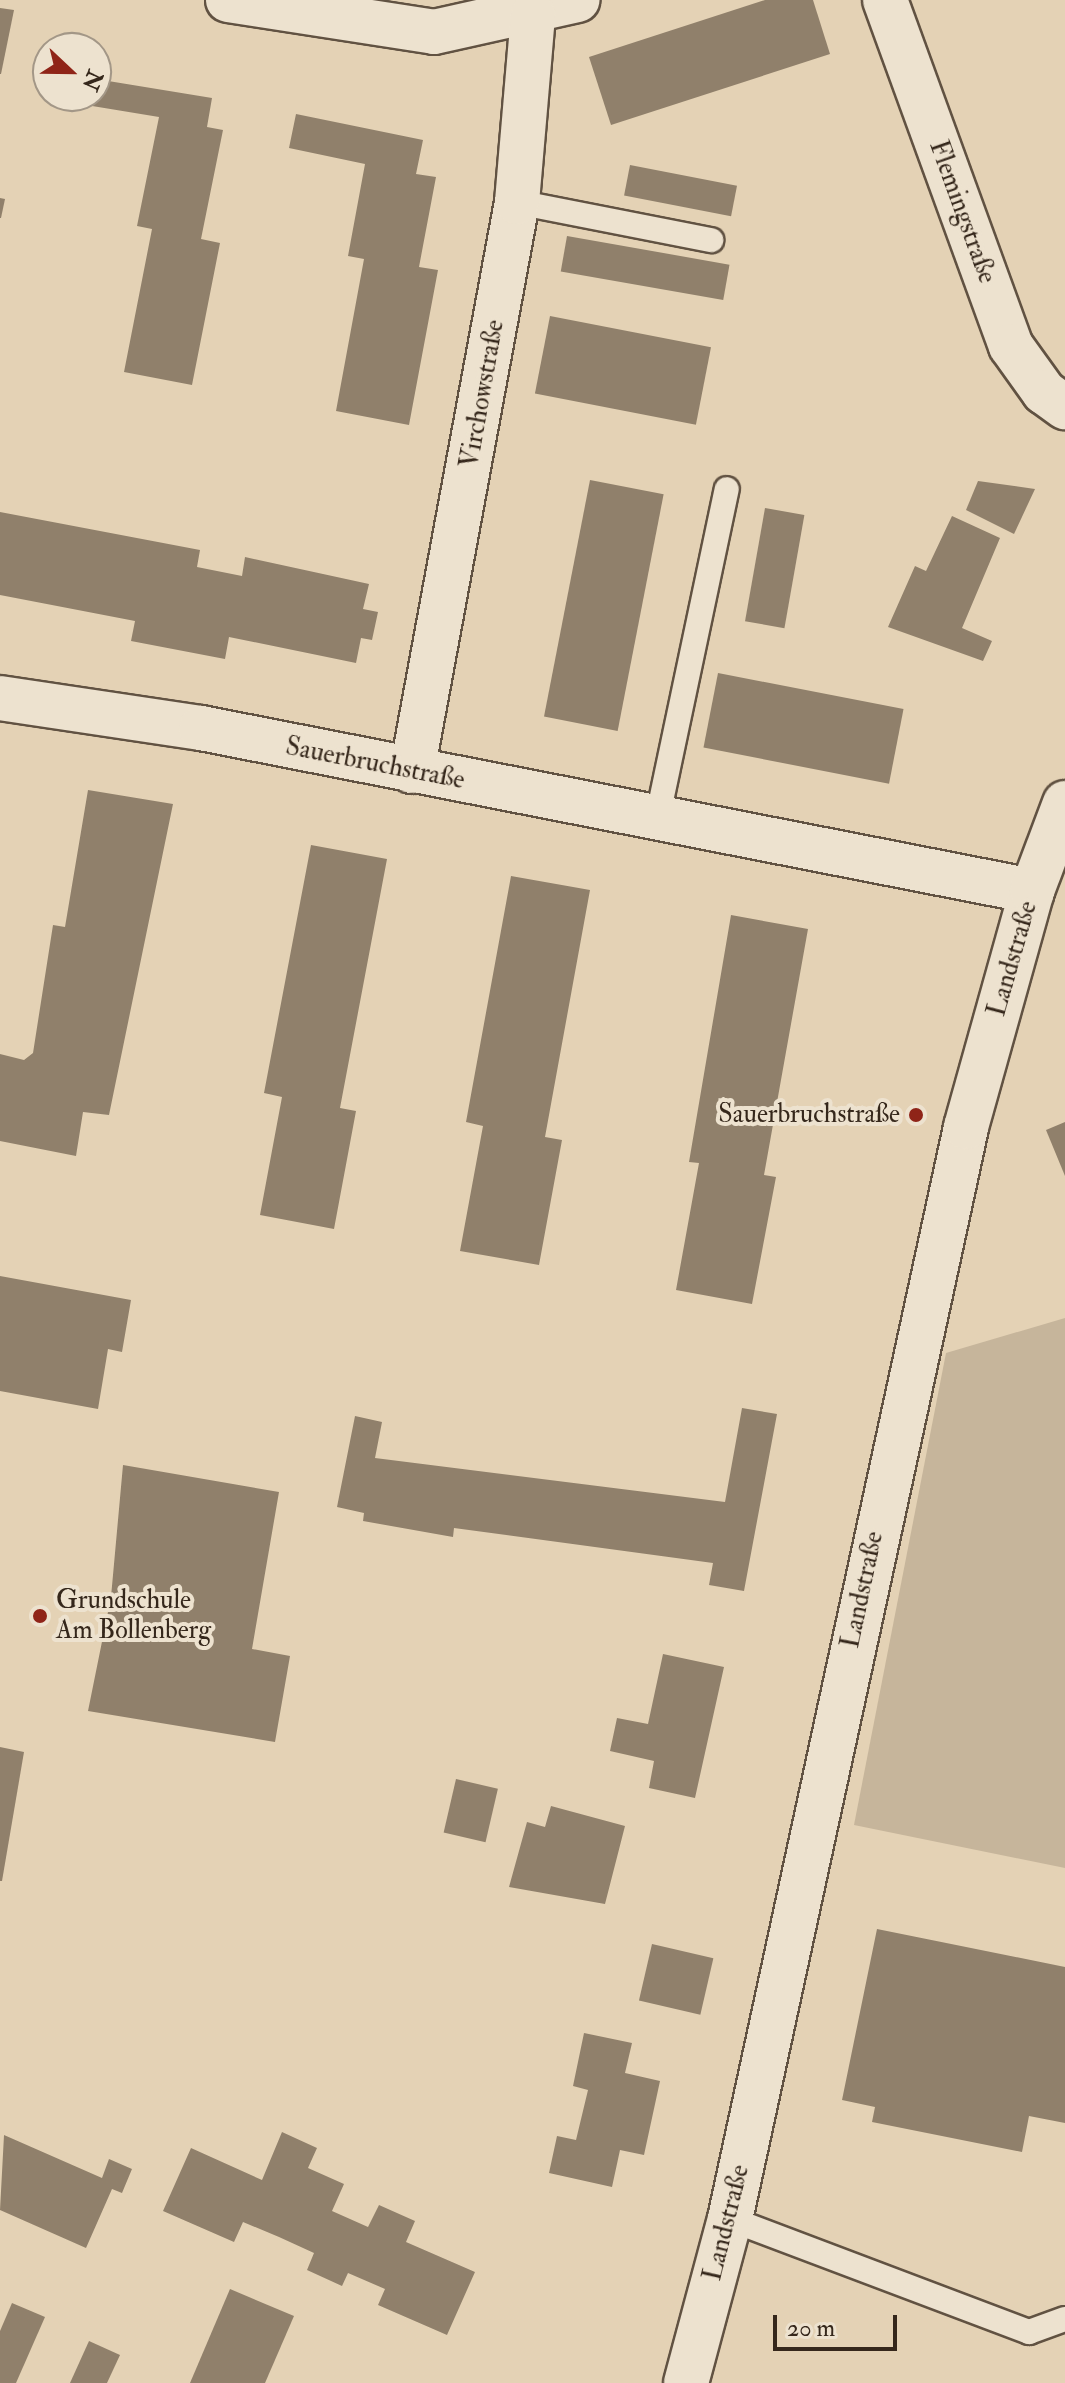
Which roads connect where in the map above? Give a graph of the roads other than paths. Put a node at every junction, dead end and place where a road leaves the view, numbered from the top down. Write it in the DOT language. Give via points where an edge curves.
graph roads {
  1 [pos="228,0"];
  2 [pos="577,0"];
  3 [pos="885,0"];
  4 [pos="533,15"];
  5 [pos="517,202"];
  6 [pos="711,240"];
  7 [pos="1065,407"];
  8 [pos="727,489"];
  9 [pos="0,698"];
  10 [pos="412,771"];
  11 [pos="1065,803"];
  12 [pos="657,820"];
  13 [pos="1032,891"];
  14 [pos="730,2219"];
  15 [pos="1065,2319"];
  16 [pos="686,2383"];
  1 -- 4 [label="street" via="434,32"];
  2 -- 4 [label="street"];
  3 -- 7 [label="street, Flemingstraße" via="1011,346 1044,392"];
  4 -- 5 [label="street, Virchowstraße"];
  5 -- 6 [label="lane"];
  5 -- 10 [label="street, Virchowstraße"];
  8 -- 12 [label="lane"];
  9 -- 10 [label="street, Sauerbruchstraße"];
  10 -- 12 [label="street, Sauerbruchstraße"];
  11 -- 13 [label="street, Landstraße"];
  12 -- 13 [label="street, Sauerbruchstraße"];
  13 -- 14 [label="street, Landstraße" via="916,1345"];
  14 -- 15 [label="lane" via="1029,2332"];
  14 -- 16 [label="street, Landstraße"];
}
